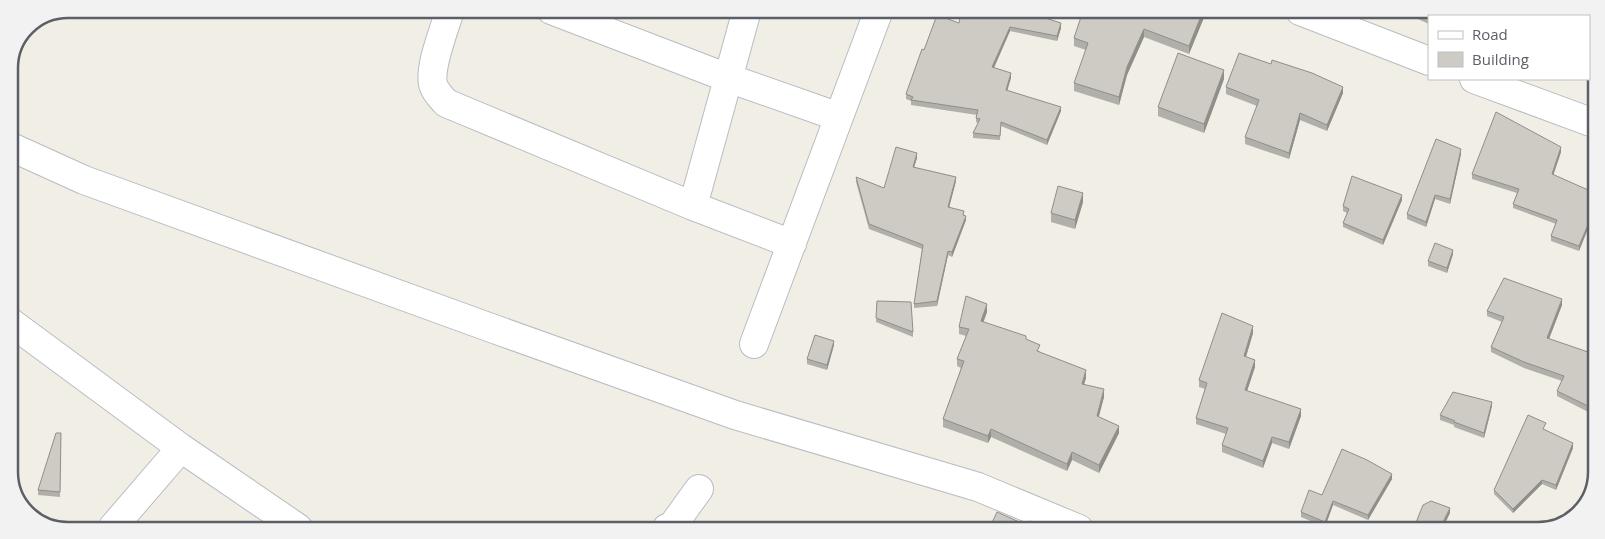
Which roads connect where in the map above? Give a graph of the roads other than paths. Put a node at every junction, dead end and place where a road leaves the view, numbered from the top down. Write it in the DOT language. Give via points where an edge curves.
graph roads {
  1 [pos="448,18"];
  2 [pos="573,18"];
  3 [pos="745,18"];
  4 [pos="876,18"];
  5 [pos="1318,18"];
  6 [pos="1428,62"];
  7 [pos="728,78"];
  8 [pos="1477,80"];
  9 [pos="840,117"];
  10 [pos="1587,121"];
  11 [pos="18,150"];
  12 [pos="693,206"];
  13 [pos="792,244"];
  14 [pos="18,328"];
  15 [pos="754,344"];
  16 [pos="181,448"];
  17 [pos="699,489"];
  18 [pos="267,519"];
  19 [pos="117,522"];
  20 [pos="676,522"];
  21 [pos="1062,522"];
  1 -- 12 [label="street" via="433,82 436,92 446,103"];
  2 -- 7 [label="street"];
  3 -- 7 [label="street"];
  4 -- 9 [label="street"];
  5 -- 6 [label="street"];
  7 -- 9 [label="street"];
  7 -- 12 [label="street"];
  8 -- 10 [label="street"];
  9 -- 13 [label="street"];
  11 -- 21 [label="street" via="78,177 735,415 978,487"];
  12 -- 13 [label="street"];
  13 -- 15 [label="street"];
  14 -- 16 [label="street"];
  16 -- 18 [label="street"];
  16 -- 19 [label="street"];
  17 -- 20 [label="street"];
}
